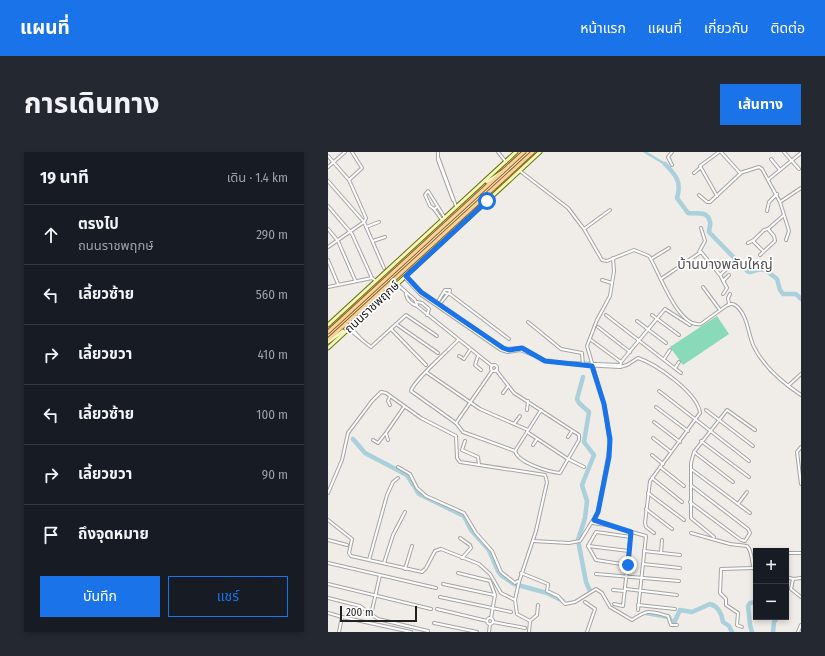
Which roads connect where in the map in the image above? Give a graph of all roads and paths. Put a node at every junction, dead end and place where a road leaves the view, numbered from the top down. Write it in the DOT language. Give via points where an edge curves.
graph roads {
  1 [pos="345,152"];
  2 [pos="352,152"];
  3 [pos="438,152"];
  4 [pos="498,152"];
  5 [pos="516,152"];
  6 [pos="524,152"];
  7 [pos="533,152"];
  8 [pos="540,152"];
  9 [pos="672,152"];
  10 [pos="720,152"];
  11 [pos="784,152"];
  12 [pos="801,153"];
  13 [pos="328,156"];
  14 [pos="771,159"];
  15 [pos="792,161"];
  16 [pos="334,162"];
  17 [pos="506,162"];
  18 [pos="672,165"];
  19 [pos="328,167"];
  20 [pos="700,168"];
  21 [pos="799,169"];
  22 [pos="780,170"];
  23 [pos="520,171"];
  24 [pos="502,172"];
  25 [pos="741,173"];
  26 [pos="694,174"];
  27 [pos="771,177"];
  28 [pos="349,180"];
  29 [pos="328,181"];
  30 [pos="801,188"];
  31 [pos="474,192"];
  32 [pos="777,194"];
  33 [pos="699,195"];
  34 [pos="717,196"];
  35 [pos="780,202"];
  36 [pos="328,206"];
  37 [pos="456,207"];
  38 [pos="437,208"];
  39 [pos="434,210"];
  40 [pos="610,210"];
  41 [pos="767,211"];
  42 [pos="784,215"];
  43 [pos="443,219"];
  44 [pos="364,222"];
  45 [pos="379,222"];
  46 [pos="366,227"];
  47 [pos="701,228"];
  48 [pos="328,229"];
  49 [pos="584,229"];
  50 [pos="768,229"];
  51 [pos="350,231"];
  52 [pos="385,237"];
  53 [pos="786,240"];
  54 [pos="338,241"];
  55 [pos="373,241"];
  56 [pos="753,241"];
  57 [pos="748,243"];
  58 [pos="328,247"];
  59 [pos="669,248"];
  60 [pos="763,251"];
  61 [pos="699,252"];
  62 [pos="760,255"];
  63 [pos="613,258"];
  64 [pos="651,259"];
  65 [pos="328,260"];
  66 [pos="730,266"];
  67 [pos="331,268"];
  68 [pos="384,268"];
  69 [pos="328,269"];
  70 [pos="720,275"];
  71 [pos="729,275"];
  72 [pos="405,277"];
  73 [pos="372,278"];
  74 [pos="661,279"];
  75 [pos="355,280"];
  76 [pos="602,280"];
  77 [pos="723,280"];
  78 [pos="376,281"];
  79 [pos="612,283"];
  80 [pos="338,284"];
  81 [pos="397,284"];
  82 [pos="328,287"];
  83 [pos="703,287"];
  84 [pos="406,293"];
  85 [pos="446,294"];
  86 [pos="450,294"];
  87 [pos="723,294"];
  88 [pos="730,294"];
  89 [pos="417,302"];
  90 [pos="729,304"];
  91 [pos="438,305"];
  92 [pos="417,306"];
  93 [pos="720,310"];
  94 [pos="427,315"];
  95 [pos="606,315"];
  96 [pos="652,315"];
  97 [pos="657,318"];
  98 [pos="637,321"];
  99 [pos="528,322"];
  100 [pos="396,324"];
  101 [pos="328,325"];
  102 [pos="690,325"];
  103 [pos="350,327"];
  104 [pos="598,327"];
  105 [pos="391,329"];
  106 [pos="648,329"];
  107 [pos="328,332"];
  108 [pos="679,335"];
  109 [pos="437,336"];
  110 [pos="509,339"];
  111 [pos="458,340"];
  112 [pos="591,340"];
  113 [pos="640,340"];
  114 [pos="328,341"];
  115 [pos="666,343"];
  116 [pos="328,348"];
  117 [pos="470,350"];
  118 [pos="670,350"];
  119 [pos="630,352"];
  120 [pos="438,353"];
  121 [pos="459,356"];
  122 [pos="478,356"];
  123 [pos="664,359"];
  124 [pos="621,362"];
  125 [pos="679,362"];
  126 [pos="583,364"];
  127 [pos="426,365"];
  128 [pos="492,366"];
  129 [pos="592,366"];
  130 [pos="621,366"];
  131 [pos="675,368"];
  132 [pos="481,370"];
  133 [pos="496,370"];
  134 [pos="492,371"];
  135 [pos="426,372"];
  136 [pos="682,373"];
  137 [pos="801,374"];
  138 [pos="508,386"];
  139 [pos="788,386"];
  140 [pos="659,391"];
  141 [pos="503,393"];
  142 [pos="801,395"];
  143 [pos="390,396"];
  144 [pos="528,401"];
  145 [pos="470,402"];
  146 [pos="390,405"];
  147 [pos="404,407"];
  148 [pos="656,407"];
  149 [pos="527,410"];
  150 [pos="542,410"];
  151 [pos="706,410"];
  152 [pos="520,416"];
  153 [pos="718,419"];
  154 [pos="696,420"];
  155 [pos="654,422"];
  156 [pos="456,423"];
  157 [pos="514,424"];
  158 [pos="710,430"];
  159 [pos="755,430"];
  160 [pos="528,431"];
  161 [pos="572,431"];
  162 [pos="688,431"];
  163 [pos="385,434"];
  164 [pos="568,437"];
  165 [pos="653,438"];
  166 [pos="537,439"];
  167 [pos="373,440"];
  168 [pos="388,440"];
  169 [pos="465,440"];
  170 [pos="701,441"];
  171 [pos="680,442"];
  172 [pos="533,445"];
  173 [pos="753,446"];
  174 [pos="801,448"];
  175 [pos="515,451"];
  176 [pos="694,452"];
  177 [pos="671,453"];
  178 [pos="652,455"];
  179 [pos="568,459"];
  180 [pos="749,461"];
  181 [pos="479,464"];
  182 [pos="663,464"];
  183 [pos="800,466"];
  184 [pos="398,467"];
  185 [pos="584,467"];
  186 [pos="660,467"];
  187 [pos="691,469"];
  188 [pos="749,477"];
  189 [pos="398,478"];
  190 [pos="652,478"];
  191 [pos="801,480"];
  192 [pos="733,482"];
  193 [pos="801,484"];
  194 [pos="684,486"];
  195 [pos="691,486"];
  196 [pos="747,492"];
  197 [pos="328,493"];
  198 [pos="648,494"];
  199 [pos="682,502"];
  200 [pos="690,502"];
  201 [pos="738,504"];
  202 [pos="646,509"];
  203 [pos="405,512"];
  204 [pos="750,513"];
  205 [pos="328,520"];
  206 [pos="684,520"];
  207 [pos="593,521"];
  208 [pos="672,529"];
  209 [pos="631,532"];
  210 [pos="654,533"];
  211 [pos="691,533"];
  212 [pos="631,537"];
  213 [pos="714,537"];
  214 [pos="460,538"];
  215 [pos="328,540"];
  216 [pos="662,540"];
  217 [pos="533,541"];
  218 [pos="347,545"];
  219 [pos="412,546"];
  220 [pos="588,546"];
  221 [pos="629,551"];
  222 [pos="644,551"];
  223 [pos="801,552"];
  224 [pos="661,553"];
  225 [pos="789,553"];
  226 [pos="680,554"];
  227 [pos="462,558"];
  228 [pos="369,560"];
  229 [pos="328,563"];
  230 [pos="384,563"];
  231 [pos="642,564"];
  232 [pos="628,565"];
  233 [pos="680,568"];
  234 [pos="753,568"];
  235 [pos="405,569"];
  236 [pos="458,573"];
  237 [pos="521,573"];
  238 [pos="596,574"];
  239 [pos="380,575"];
  240 [pos="627,576"];
  241 [pos="789,577"];
  242 [pos="641,578"];
  243 [pos="801,578"];
  244 [pos="793,579"];
  245 [pos="519,581"];
  246 [pos="679,582"];
  247 [pos="328,584"];
  248 [pos="443,584"];
  249 [pos="436,588"];
  250 [pos="613,590"];
  251 [pos="625,590"];
  252 [pos="640,591"];
  253 [pos="495,595"];
  254 [pos="677,595"];
  255 [pos="376,596"];
  256 [pos="440,597"];
  257 [pos="801,597"];
  258 [pos="328,598"];
  259 [pos="515,600"];
  260 [pos="585,602"];
  261 [pos="614,604"];
  262 [pos="538,605"];
  263 [pos="638,605"];
  264 [pos="492,608"];
  265 [pos="431,609"];
  266 [pos="437,609"];
  267 [pos="675,609"];
  268 [pos="638,610"];
  269 [pos="511,612"];
  270 [pos="328,613"];
  271 [pos="371,615"];
  272 [pos="342,617"];
  273 [pos="491,618"];
  274 [pos="487,621"];
  275 [pos="530,621"];
  276 [pos="493,622"];
  277 [pos="434,623"];
  278 [pos="490,624"];
  279 [pos="677,625"];
  280 [pos="801,625"];
  281 [pos="742,627"];
  282 [pos="525,628"];
  283 [pos="428,631"];
  284 [pos="339,632"];
  285 [pos="411,632"];
  286 [pos="476,632"];
  287 [pos="489,632"];
  288 [pos="529,632"];
  289 [pos="587,632"];
  290 [pos="798,632"];
  1 -- 16 [label="street"];
  2 -- 28 [label="street" via="362,168"];
  3 -- 37 [label="street"];
  4 -- 17 [label="street"];
  5 -- 17 [label="main road, ถนนราชพฤกษ์"];
  6 -- 24 [label="main road, ถนนราชพฤกษ์"];
  7 -- 114 [label="main road, ถนนราชพฤกษ์"];
  8 -- 23 [label="main road, ถนนราชพฤกษ์"];
  9 -- 18 [label="street" via="668,157"];
  10 -- 20 [label="street"];
  10 -- 25 [label="street"];
  11 -- 15 [label="street"];
  12 -- 15 [label="street"];
  13 -- 16 [label="street"];
  14 -- 22 [label="street"];
  15 -- 21 [label="street"];
  15 -- 22 [label="street"];
  16 -- 19 [label="street"];
  16 -- 28 [label="street"];
  17 -- 31 [label="main road, ถนนราชพฤกษ์"];
  20 -- 26 [label="street"];
  20 -- 34 [label="street"];
  22 -- 27 [label="street"];
  23 -- 49 [label="street" via="557,198"];
  23 -- 72 [label="main road, ถนนราชพฤกษ์"];
  24 -- 31 [label="main road"];
  24 -- 107 [label="main road, ถนนราชพฤกษ์"];
  25 -- 27 [label="street" via="761,168"];
  25 -- 34 [label="street"];
  27 -- 32 [label="street"];
  28 -- 44 [label="street" via="366,218"];
  29 -- 44 [label="street"];
  30 -- 35 [label="street"];
  31 -- 37 [label="main road, ถนนราชพฤกษ์"];
  32 -- 35 [label="street"];
  32 -- 41 [label="street" via="769,202"];
  33 -- 34 [label="street" via="708,202"];
  35 -- 42 [label="street"];
  36 -- 51 [label="street"];
  37 -- 43 [label="main road, ถนนราชพฤกษ์"];
  38 -- 39 [label="street"];
  38 -- 39 [label="street" via="429,192 426,192 425,196"];
  38 -- 43 [label="street"];
  39 -- 43 [label="street"];
  40 -- 49 [label="street"];
  42 -- 50 [label="street"];
  42 -- 53 [label="street" via="789,231"];
  43 -- 78 [label="main road, ถนนราชพฤกษ์"];
  44 -- 46 [label="street"];
  44 -- 51 [label="street"];
  45 -- 46 [label="street"];
  46 -- 55 [label="street"];
  47 -- 61 [label="street" via="705,241"];
  48 -- 54 [label="street"];
  49 -- 63 [label="street" via="600,258 605,261"];
  50 -- 56 [label="street"];
  50 -- 62 [label="street" via="775,241"];
  51 -- 54 [label="street"];
  51 -- 73 [label="street"];
  52 -- 55 [label="street"];
  54 -- 58 [label="street"];
  54 -- 75 [label="street"];
  55 -- 68 [label="street"];
  56 -- 57 [label="street"];
  56 -- 60 [label="street"];
  59 -- 64 [label="street"];
  61 -- 70 [label="street"];
  61 -- 74 [label="street"];
  63 -- 64 [label="street" via="634,250 645,253"];
  63 -- 79 [label="street"];
  64 -- 74 [label="street"];
  65 -- 67 [label="street"];
  66 -- 70 [label="street"];
  67 -- 69 [label="street"];
  67 -- 80 [label="street"];
  70 -- 77 [label="street"];
  71 -- 77 [label="street"];
  72 -- 81 [label="main road, ถนนราชพฤกษ์"];
  72 -- 91 [label="street"];
  73 -- 75 [label="street"];
  73 -- 78 [label="street"];
  74 -- 93 [label="street" via="677,308 693,323 701,324"];
  75 -- 80 [label="street"];
  76 -- 79 [label="street"];
  77 -- 87 [label="street" via="727,289"];
  78 -- 101 [label="main road, ถนนราชพฤกษ์"];
  79 -- 129 [label="street" via="609,299 587,343"];
  80 -- 82 [label="street"];
  81 -- 84 [label="street"];
  81 -- 103 [label="main road, ถนนราชพฤกษ์"];
  83 -- 93 [label="street"];
  84 -- 89 [label="street"];
  84 -- 92 [label="street" via="406,298"];
  85 -- 86 [label="street"];
  85 -- 86 [label="street" via="447,288"];
  85 -- 91 [label="street"];
  86 -- 110 [label="street"];
  88 -- 90 [label="street"];
  89 -- 92 [label="street"];
  89 -- 94 [label="street" via="429,309"];
  90 -- 93 [label="street"];
  90 -- 139 [label="street" via="735,305 740,311 755,348 773,372"];
  91 -- 126 [label="street" via="503,348 522,348 545,361"];
  92 -- 94 [label="street"];
  94 -- 111 [label="street"];
  95 -- 113 [label="street"];
  96 -- 97 [label="street"];
  97 -- 102 [label="street" via="664,309 667,309"];
  97 -- 106 [label="street"];
  97 -- 108 [label="street"];
  98 -- 106 [label="street"];
  99 -- 126 [label="street" via="561,350 582,352"];
  100 -- 105 [label="street"];
  100 -- 109 [label="street" via="406,315"];
  100 -- 120 [label="street"];
  103 -- 105 [label="street" via="371,347"];
  103 -- 114 [label="main road"];
  103 -- 116 [label="main road, ถนนราชพฤกษ์"];
  104 -- 119 [label="street"];
  105 -- 127 [label="street"];
  106 -- 113 [label="street"];
  106 -- 115 [label="street"];
  111 -- 117 [label="street"];
  111 -- 135 [label="street"];
  112 -- 124 [label="street"];
  113 -- 119 [label="street"];
  113 -- 123 [label="street"];
  117 -- 121 [label="street" via="464,359"];
  117 -- 122 [label="street"];
  118 -- 123 [label="street"];
  119 -- 124 [label="street"];
  122 -- 128 [label="street"];
  122 -- 132 [label="street" via="474,365"];
  123 -- 131 [label="street"];
  124 -- 130 [label="street"];
  125 -- 131 [label="street"];
  126 -- 129 [label="street"];
  128 -- 133 [label="street" via="496,366"];
  128 -- 134 [label="street"];
  129 -- 130 [label="street"];
  129 -- 207 [label="street" via="606,411 610,445 598,512"];
  130 -- 154 [label="street" via="640,358 684,387 700,411"];
  131 -- 136 [label="street"];
  133 -- 134 [label="street"];
  133 -- 138 [label="street"];
  134 -- 145 [label="street"];
  135 -- 145 [label="street"];
  135 -- 156 [label="street" via="410,391"];
  137 -- 139 [label="street"];
  138 -- 141 [label="street"];
  138 -- 144 [label="street"];
  139 -- 142 [label="street"];
  140 -- 154 [label="street"];
  143 -- 146 [label="street"];
  143 -- 147 [label="street"];
  143 -- 197 [label="street" via="385,393 378,394 348,433 342,460"];
  144 -- 149 [label="street"];
  144 -- 150 [label="street"];
  145 -- 156 [label="street"];
  145 -- 157 [label="street"];
  147 -- 163 [label="street"];
  147 -- 181 [label="street" via="430,424 456,436 459,461"];
  148 -- 162 [label="street"];
  150 -- 160 [label="street"];
  150 -- 161 [label="street"];
  151 -- 153 [label="street"];
  152 -- 157 [label="street"];
  153 -- 158 [label="street"];
  153 -- 159 [label="street" via="728,410"];
  153 -- 173 [label="street"];
  154 -- 158 [label="street"];
  154 -- 162 [label="street"];
  155 -- 171 [label="street"];
  156 -- 175 [label="street" via="463,432"];
  157 -- 160 [label="street"];
  158 -- 170 [label="street"];
  158 -- 180 [label="street"];
  160 -- 166 [label="street"];
  160 -- 175 [label="street"];
  161 -- 164 [label="street"];
  161 -- 179 [label="street" via="579,435 579,439"];
  162 -- 171 [label="street"];
  163 -- 167 [label="street" via="378,443"];
  163 -- 168 [label="street"];
  165 -- 177 [label="street"];
  166 -- 172 [label="street"];
  166 -- 179 [label="street"];
  169 -- 181 [label="street" via="462,450 479,458"];
  170 -- 176 [label="street"];
  170 -- 188 [label="street"];
  171 -- 177 [label="street"];
  174 -- 183 [label="street" via="797,452"];
  175 -- 179 [label="street" via="523,461 557,473 561,472"];
  176 -- 187 [label="street"];
  176 -- 192 [label="street"];
  177 -- 182 [label="street"];
  178 -- 182 [label="street"];
  179 -- 185 [label="street"];
  181 -- 217 [label="street" via="546,476 545,493"];
  182 -- 186 [label="street"];
  183 -- 191 [label="street"];
  184 -- 245 [label="street" via="410,474 417,488 426,496 464,513 476,534 492,551 501,572 515,582"];
  186 -- 190 [label="street"];
  186 -- 194 [label="street"];
  187 -- 195 [label="street"];
  187 -- 201 [label="street"];
  189 -- 228 [label="street" via="393,482 387,495"];
  190 -- 198 [label="street"];
  190 -- 199 [label="street"];
  191 -- 193 [label="street"];
  195 -- 200 [label="street"];
  195 -- 200 [label="street" via="750,533 745,541 742,541"];
  196 -- 201 [label="street"];
  198 -- 202 [label="street"];
  198 -- 206 [label="street"];
  200 -- 213 [label="street" via="692,520"];
  201 -- 204 [label="street"];
  202 -- 208 [label="street"];
  202 -- 210 [label="street" via="645,525"];
  203 -- 230 [label="street" via="393,534"];
  205 -- 228 [label="street" via="352,538 349,552 351,556"];
  207 -- 209 [label="street"];
  207 -- 217 [label="street" via="580,541"];
  209 -- 212 [label="street"];
  209 -- 222 [label="street" via="646,536"];
  211 -- 234 [label="street" via="747,546 751,551"];
  212 -- 220 [label="street" via="596,532"];
  212 -- 221 [label="street"];
  214 -- 227 [label="street" via="471,548"];
  215 -- 218 [label="street"];
  216 -- 224 [label="street"];
  217 -- 237 [label="street"];
  219 -- 235 [label="street"];
  220 -- 221 [label="street"];
  220 -- 232 [label="street" via="596,560"];
  221 -- 232 [label="street"];
  222 -- 224 [label="street"];
  222 -- 231 [label="street"];
  223 -- 225 [label="street"];
  224 -- 226 [label="street"];
  227 -- 235 [label="street" via="438,549 433,552 424,571"];
  227 -- 259 [label="street" via="481,566 501,593"];
  228 -- 230 [label="street"];
  229 -- 239 [label="street"];
  230 -- 235 [label="street"];
  231 -- 233 [label="street"];
  231 -- 242 [label="street"];
  232 -- 240 [label="street"];
  234 -- 281 [label="street" via="721,569 720,593 726,599 726,605 739,614 737,625"];
  236 -- 253 [label="street" via="489,580"];
  237 -- 245 [label="street"];
  237 -- 279 [label="street" via="548,584 547,591 558,596 565,604 575,602 596,589 609,607 632,620 648,611 668,616 671,625"];
  238 -- 240 [label="street"];
  239 -- 249 [label="street"];
  239 -- 255 [label="street"];
  240 -- 242 [label="street"];
  240 -- 251 [label="street"];
  241 -- 244 [label="street"];
  242 -- 246 [label="street"];
  242 -- 252 [label="street"];
  243 -- 244 [label="street"];
  244 -- 257 [label="street" via="791,589"];
  245 -- 259 [label="street"];
  247 -- 255 [label="street"];
  248 -- 253 [label="street"];
  250 -- 251 [label="street"];
  251 -- 252 [label="street"];
  251 -- 261 [label="street" via="623,606"];
  252 -- 254 [label="street"];
  252 -- 263 [label="street"];
  253 -- 264 [label="street"];
  255 -- 265 [label="street"];
  255 -- 271 [label="street"];
  256 -- 264 [label="street"];
  258 -- 271 [label="street" via="360,606"];
  259 -- 275 [label="street" via="517,614"];
  260 -- 289 [label="street" via="595,610"];
  262 -- 275 [label="street" via="537,614"];
  263 -- 267 [label="street"];
  263 -- 268 [label="street"];
  264 -- 269 [label="street"];
  264 -- 273 [label="street"];
  266 -- 274 [label="street"];
  270 -- 272 [label="street"];
  271 -- 283 [label="street"];
  272 -- 284 [label="street"];
  272 -- 285 [label="street"];
  273 -- 274 [label="street"];
  273 -- 276 [label="street"];
  274 -- 278 [label="street"];
  275 -- 288 [label="street"];
  276 -- 278 [label="street"];
  276 -- 282 [label="street"];
  277 -- 286 [label="street"];
  278 -- 287 [label="street"];
  280 -- 290 [label="street"];
}
